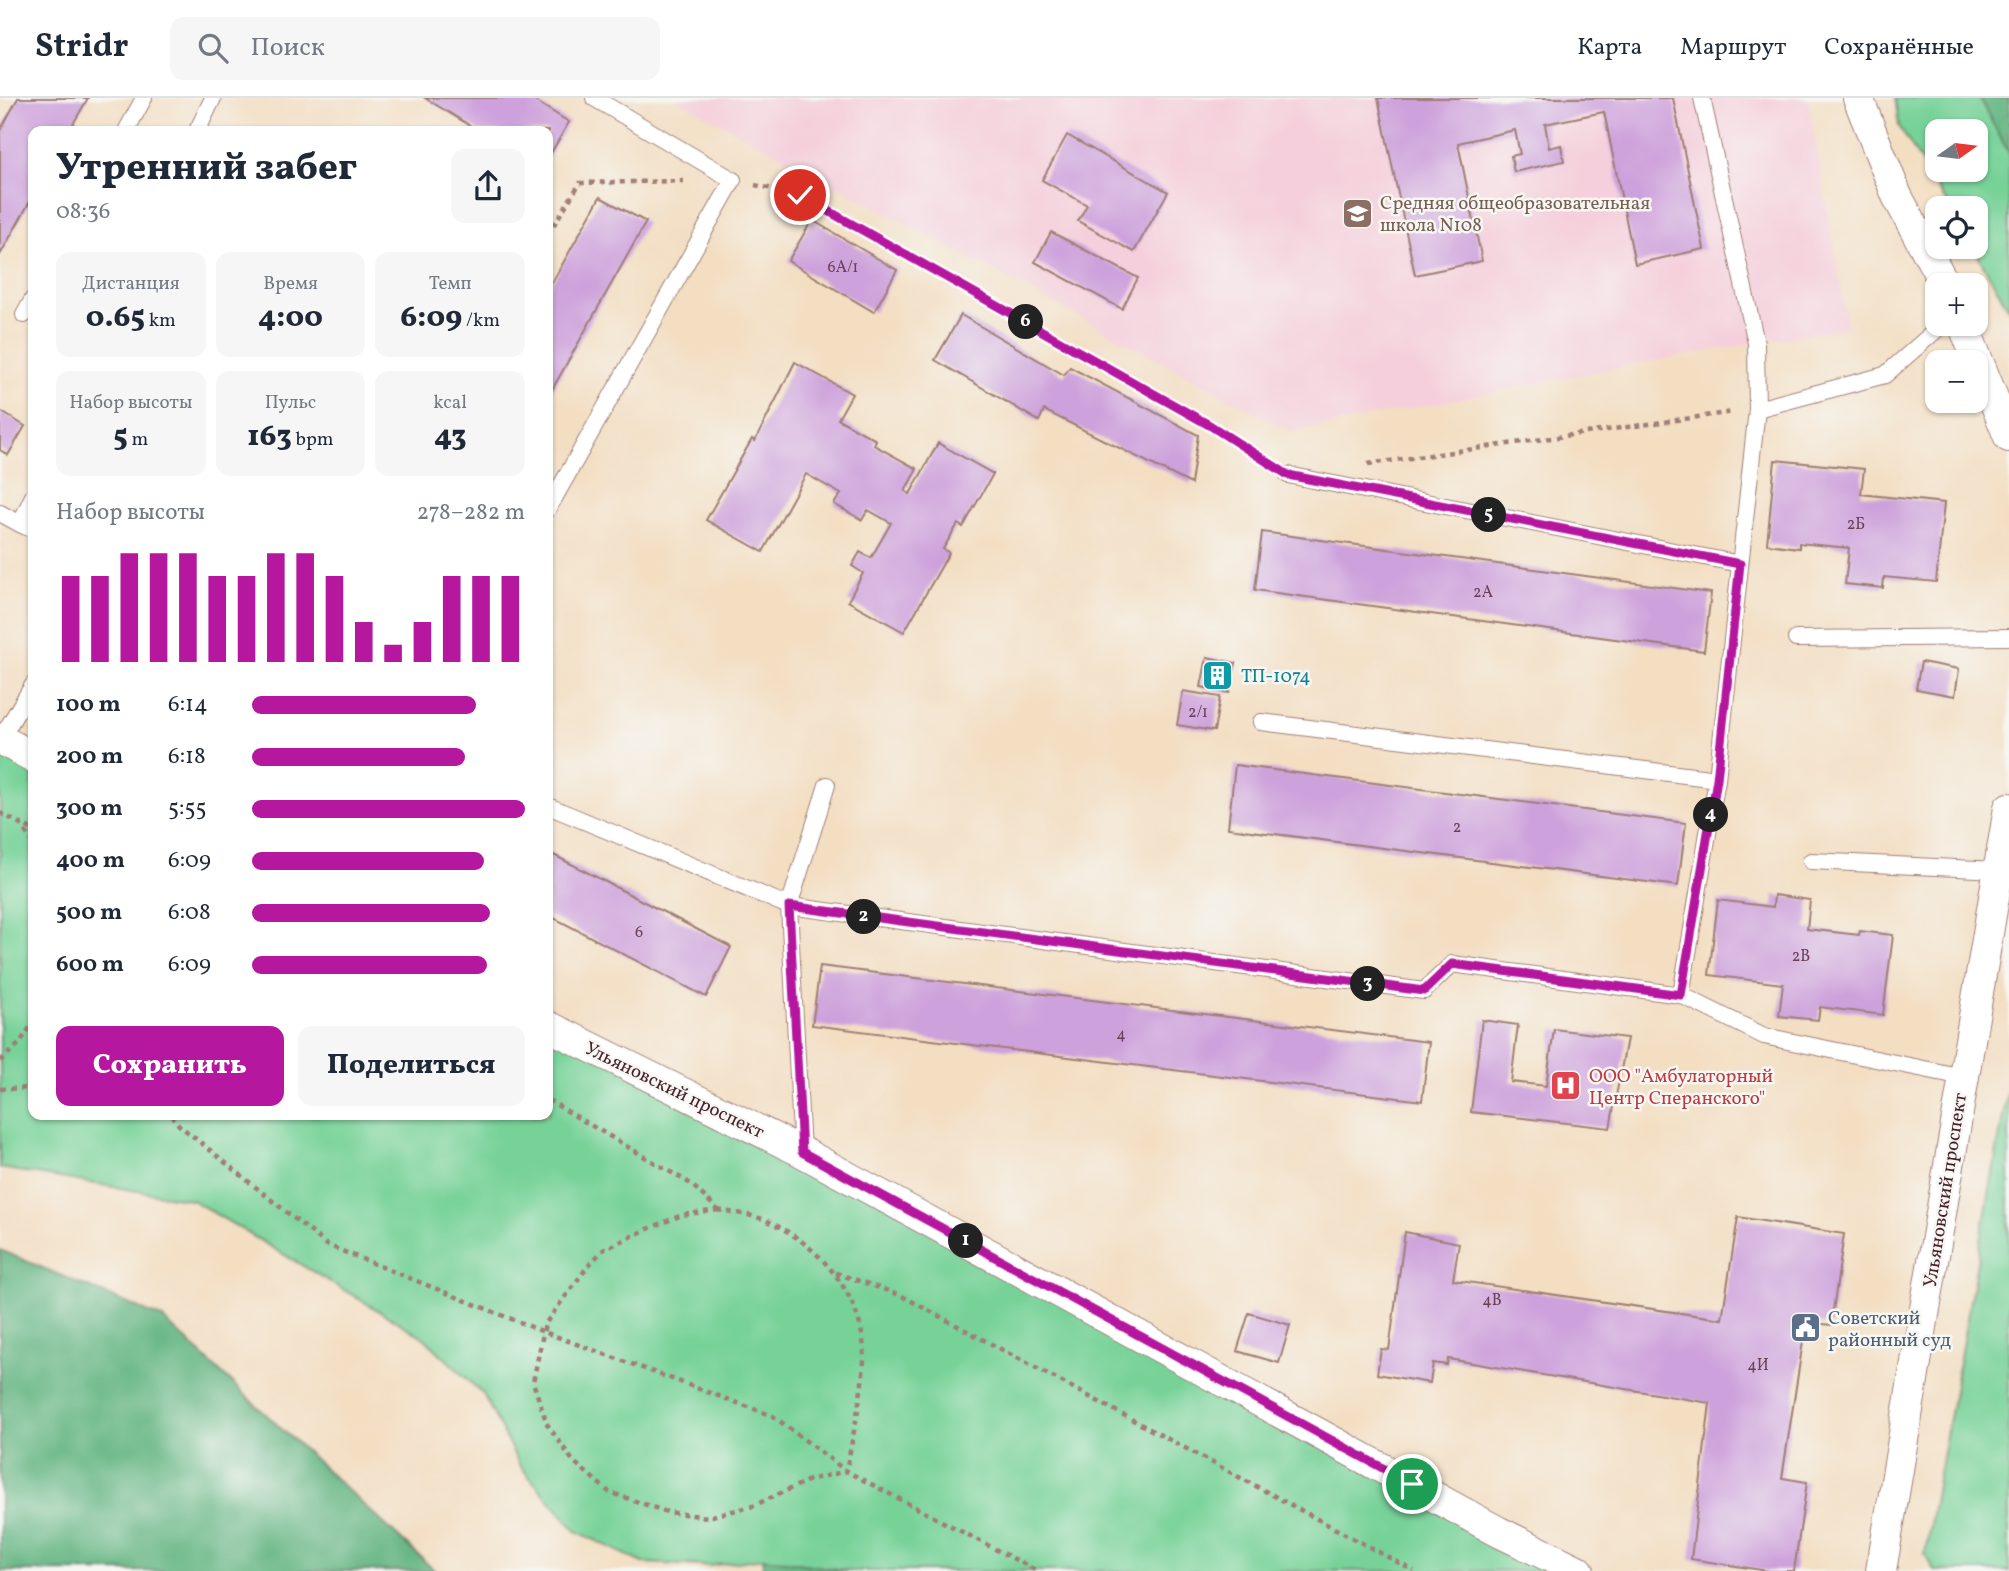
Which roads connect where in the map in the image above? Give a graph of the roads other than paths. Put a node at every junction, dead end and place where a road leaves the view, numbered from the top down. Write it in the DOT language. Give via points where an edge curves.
graph roads {
  1 [pos="144,98"];
  2 [pos="213,98"];
  3 [pos="594,98"];
  4 [pos="1702,98"];
  5 [pos="1858,98"];
  6 [pos="129,126"];
  7 [pos="199,126"];
  8 [pos="1939,273"];
  9 [pos="28,308"];
  10 [pos="24,315"];
  11 [pos="1929,336"];
  12 [pos="1969,336"];
  13 [pos="1757,409"];
  14 [pos="2009,437"];
  15 [pos="1288,475"];
  16 [pos="553,500"];
  17 [pos="0,513"];
  18 [pos="27,527"];
  19 [pos="1740,564"];
  20 [pos="2009,637"];
  21 [pos="1796,639"];
  22 [pos="28,692"];
  23 [pos="1261,722"];
  24 [pos="0,740"];
  25 [pos="28,754"];
  26 [pos="1717,779"];
  27 [pos="827,785"];
  28 [pos="553,808"];
  29 [pos="2009,808"];
  30 [pos="1811,861"];
  31 [pos="1998,870"];
  32 [pos="789,906"];
  33 [pos="1681,995"];
  34 [pos="553,1028"];
  35 [pos="1963,1077"];
  36 [pos="802,1152"];
  37 [pos="1578,1571"];
  38 [pos="1881,1571"];
  1 -- 6 [label="lane"];
  2 -- 7 [label="lane"];
  3 -- 16 [label="lane" via="733,180"];
  4 -- 13 [label="lane" via="1756,343"];
  5 -- 8 [label="street" via="1897,196"];
  9 -- 10 [label="lane"];
  11 -- 13 [label="lane" via="1885,375"];
  12 -- 14 [label="street"];
  13 -- 19 [label="lane"];
  15 -- 19 [label="lane"];
  17 -- 18 [label="lane"];
  19 -- 26 [label="lane"];
  20 -- 21 [label="lane"];
  22 -- 24 [label="lane"];
  23 -- 26 [label="lane"];
  24 -- 25 [label="street"];
  26 -- 33 [label="lane"];
  27 -- 32 [label="lane"];
  28 -- 32 [label="lane"];
  29 -- 31 [label="street, Ульяновский проспект"];
  30 -- 31 [label="lane"];
  31 -- 35 [label="street, Ульяновский проспект"];
  32 -- 33 [label="lane" via="1424,991 1452,964"];
  32 -- 36 [label="lane"];
  33 -- 35 [label="lane" via="1764,1036"];
  34 -- 36 [label="street, Ульяновский проспект"];
  35 -- 38 [label="street, Ульяновский проспект"];
  36 -- 37 [label="street, Ульяновский проспект"];
}
